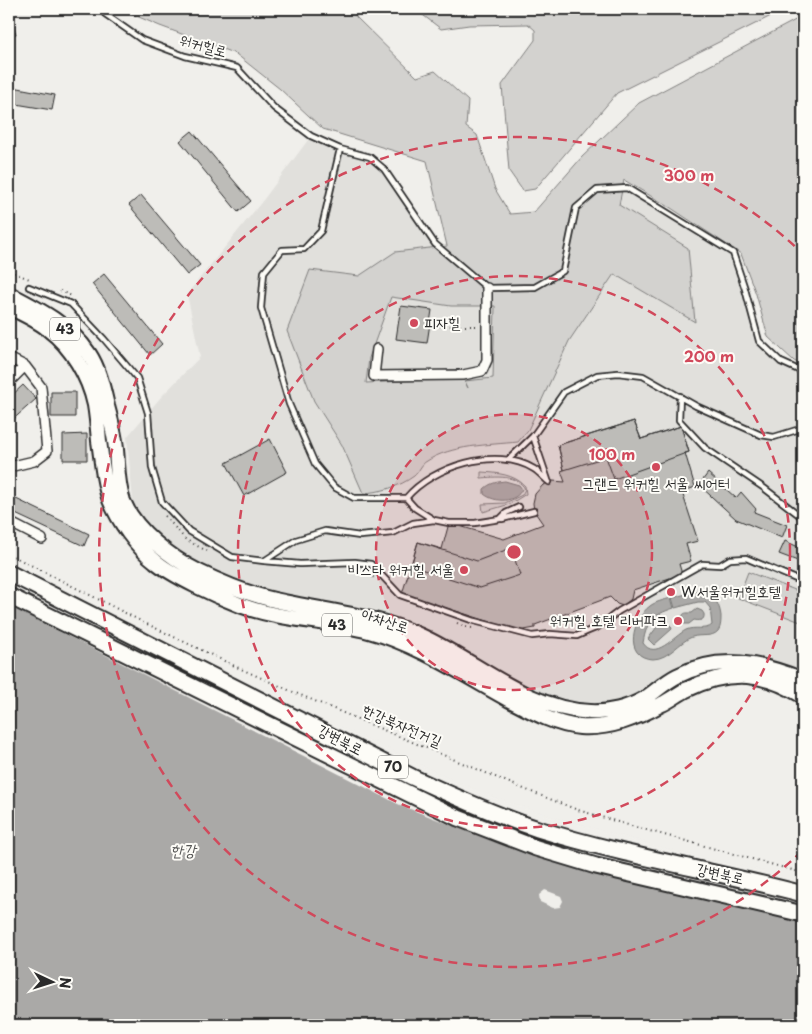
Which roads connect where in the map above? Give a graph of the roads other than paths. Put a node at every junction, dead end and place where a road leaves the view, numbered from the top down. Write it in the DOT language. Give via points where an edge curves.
graph roads {
  1 [pos="102,9"];
  2 [pos="340,149"];
  3 [pos="29,287"];
  4 [pos="487,288"];
  5 [pos="9,294"];
  6 [pos="9,307"];
  7 [pos="377,349"];
  8 [pos="9,358"];
  9 [pos="25,366"];
  10 [pos="803,372"];
  11 [pos="9,382"];
  12 [pos="680,396"];
  13 [pos="803,428"];
  14 [pos="533,436"];
  15 [pos="508,460"];
  16 [pos="9,466"];
  17 [pos="406,498"];
  18 [pos="519,507"];
  19 [pos="534,511"];
  20 [pos="803,518"];
  21 [pos="500,519"];
  22 [pos="434,520"];
  23 [pos="9,522"];
  24 [pos="42,539"];
  25 [pos="264,561"];
  26 [pos="9,573"];
  27 [pos="803,582"];
  28 [pos="9,596"];
  29 [pos="803,680"];
  30 [pos="803,696"];
  31 [pos="803,894"];
  32 [pos="803,914"];
  1 -- 2 [label="lane, 워커힐로" via="142,40 185,56 237,68 274,108 311,136"];
  2 -- 4 [label="lane, 워커힐로" via="370,158 384,169 435,244"];
  2 -- 17 [label="lane" via="321,231 304,249 282,250 264,272 262,308 288,404 314,464 334,487 354,498"];
  3 -- 25 [label="lane" via="71,304 137,378 148,413 152,468 162,502 189,531 232,557"];
  4 -- 7 [label="street" via="486,360 482,371 463,375 374,376"];
  4 -- 10 [label="lane" via="535,287 563,271 576,208 597,190 627,188 733,253 758,341 781,362"];
  5 -- 29 [label="main road, 아차산로 / 43" via="49,315 78,339 90,355 102,383 115,440 123,501 138,524 162,550 198,572 251,594 346,612 422,636 534,699 562,710 593,712 622,709 642,700 676,676 708,664 746,663"];
  6 -- 30 [label="main road, 아차산로 / 43" via="49,330 82,368 95,404 110,500 130,536 155,561 185,579 241,606 287,618 370,631 400,641 520,705 578,727 602,726 634,718 688,689 737,675 784,684"];
  8 -- 9 [label="street"];
  9 -- 11 [label="street"];
  9 -- 16 [label="street" via="41,387 46,451 34,461"];
  12 -- 13 [label="lane" via="761,435 774,437"];
  12 -- 14 [label="lane" via="643,376 597,375 564,392"];
  12 -- 20 [label="lane" via="679,420 704,448"];
  14 -- 15 [label="lane"];
  14 -- 15 [label="lane" via="549,482 535,469"];
  15 -- 17 [label="lane" via="480,460 439,472"];
  17 -- 22 [label="lane"];
  18 -- 21 [label="lane"];
  19 -- 21 [label="lane"];
  21 -- 22 [label="lane" via="475,523"];
  22 -- 25 [label="lane" via="413,523 393,533 360,536 325,531 296,540"];
  23 -- 24 [label="street"];
  25 -- 27 [label="lane" via="371,564 400,595 475,621 532,636 577,636 702,564 720,565 730,559 746,558"];
  26 -- 31 [label="highway, 강변북로 / 70" via="470,803 538,829"];
  28 -- 32 [label="highway, 강변북로 / 70" via="458,818 536,848 596,866"];
}
